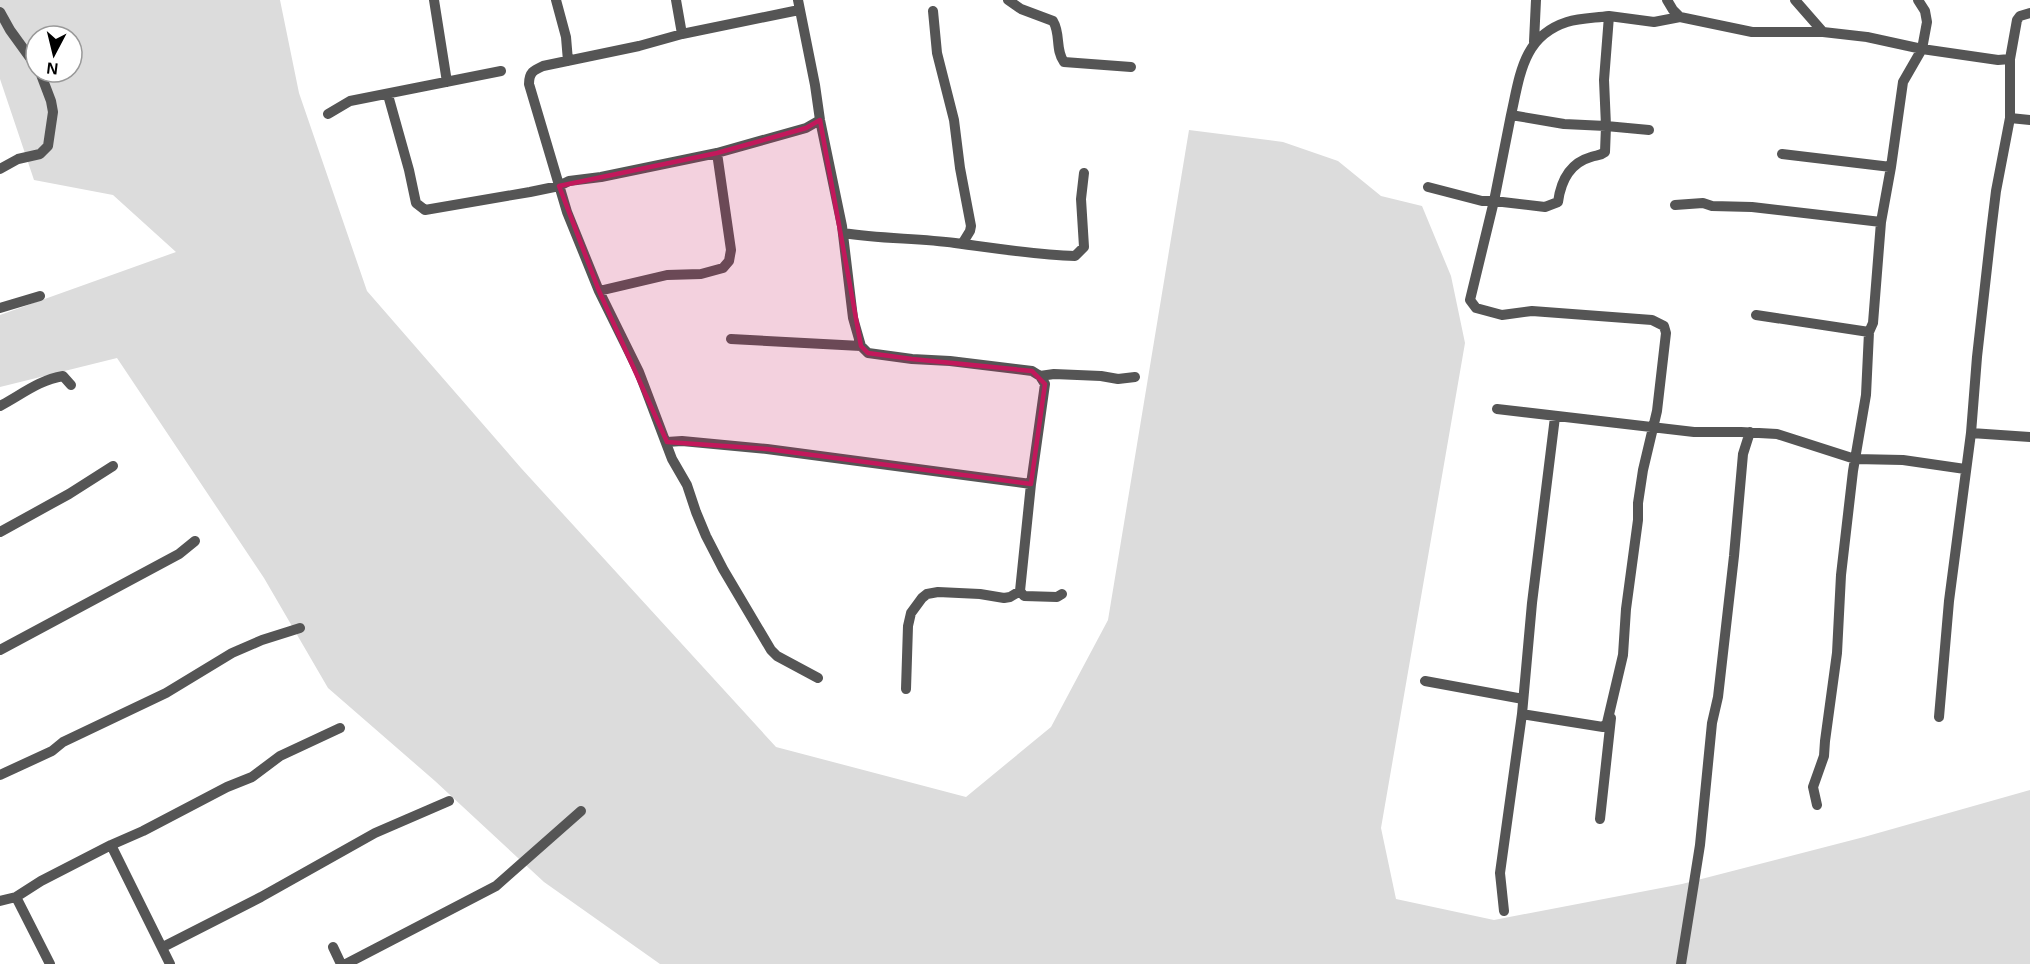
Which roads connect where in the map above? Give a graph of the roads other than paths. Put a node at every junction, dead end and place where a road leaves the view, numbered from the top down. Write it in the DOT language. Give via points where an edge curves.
graph roads {
  1 [pos="434,0"];
  2 [pos="556,0"];
  3 [pos="676,0"];
  4 [pos="1008,0"];
  5 [pos="1536,0"];
  6 [pos="1667,0"];
  7 [pos="1795,0"];
  8 [pos="1918,0"];
  9 [pos="799,5"];
  10 [pos="933,11"];
  11 [pos="0,12"];
  12 [pos="2030,13"];
  13 [pos="1609,16"];
  14 [pos="1680,17"];
  15 [pos="1823,32"];
  16 [pos="682,34"];
  17 [pos="1534,42"];
  18 [pos="24,49"];
  19 [pos="1922,49"];
  20 [pos="2010,59"];
  21 [pos="568,61"];
  22 [pos="1131,67"];
  23 [pos="501,71"];
  24 [pos="447,82"];
  25 [pos="45,84"];
  26 [pos="388,95"];
  27 [pos="328,114"];
  28 [pos="1511,115"];
  29 [pos="2010,118"];
  30 [pos="820,120"];
  31 [pos="2030,120"];
  32 [pos="1606,126"];
  33 [pos="1649,130"];
  34 [pos="717,153"];
  35 [pos="1782,154"];
  36 [pos="1891,167"];
  37 [pos="0,168"];
  38 [pos="1084,173"];
  39 [pos="559,186"];
  40 [pos="1428,187"];
  41 [pos="1494,201"];
  42 [pos="1675,205"];
  43 [pos="1881,222"];
  44 [pos="843,233"];
  45 [pos="962,244"];
  46 [pos="599,291"];
  47 [pos="40,296"];
  48 [pos="0,308"];
  49 [pos="1756,315"];
  50 [pos="1869,333"];
  51 [pos="731,339"];
  52 [pos="861,346"];
  53 [pos="1040,375"];
  54 [pos="1135,377"];
  55 [pos="71,385"];
  56 [pos="0,406"];
  57 [pos="1497,410"];
  58 [pos="1555,417"];
  59 [pos="1652,427"];
  60 [pos="1749,432"];
  61 [pos="1971,433"];
  62 [pos="2030,437"];
  63 [pos="667,442"];
  64 [pos="1855,459"];
  65 [pos="113,465"];
  66 [pos="1965,469"];
  67 [pos="1031,484"];
  68 [pos="0,532"];
  69 [pos="195,541"];
  70 [pos="1020,591"];
  71 [pos="1062,594"];
  72 [pos="300,628"];
  73 [pos="0,650"];
  74 [pos="818,678"];
  75 [pos="1425,681"];
  76 [pos="906,689"];
  77 [pos="1523,699"];
  78 [pos="1612,710"];
  79 [pos="1522,714"];
  80 [pos="1939,717"];
  81 [pos="340,728"];
  82 [pos="0,775"];
  83 [pos="449,801"];
  84 [pos="1817,805"];
  85 [pos="580,811"];
  86 [pos="1600,819"];
  87 [pos="111,845"];
  88 [pos="16,897"];
  89 [pos="0,902"];
  90 [pos="1504,911"];
  91 [pos="163,947"];
  92 [pos="333,947"];
  93 [pos="50,964"];
  94 [pos="170,964"];
  95 [pos="341,964"];
  96 [pos="346,964"];
  97 [pos="1681,964"];
  1 -- 24 [label="street"];
  2 -- 21 [label="street"];
  3 -- 16 [label="street"];
  4 -- 22 [label="street" via="1053,21 1064,62"];
  5 -- 17 [label="street"];
  6 -- 14 [label="street"];
  7 -- 15 [label="street"];
  8 -- 19 [label="street" via="1928,17"];
  9 -- 16 [label="street"];
  9 -- 30 [label="street"];
  10 -- 45 [label="street" via="937,53 954,120 971,226"];
  11 -- 18 [label="street"];
  12 -- 20 [label="street" via="2017,20"];
  13 -- 14 [label="street" via="1654,22"];
  13 -- 17 [label="street" via="1568,22 1545,32"];
  13 -- 32 [label="street" via="1604,80"];
  14 -- 15 [label="street" via="1752,32"];
  15 -- 19 [label="street"];
  16 -- 21 [label="street"];
  17 -- 28 [label="street" via="1520,74"];
  19 -- 20 [label="street"];
  19 -- 36 [label="street" via="1903,82"];
  20 -- 29 [label="street"];
  21 -- 39 [label="street" via="543,66 529,76"];
  23 -- 24 [label="street"];
  24 -- 26 [label="street"];
  25 -- 37 [label="street" via="53,112 48,146 40,154"];
  26 -- 27 [label="street" via="350,101"];
  26 -- 39 [label="street" via="420,208 431,210"];
  28 -- 32 [label="street"];
  28 -- 41 [label="street"];
  29 -- 31 [label="street"];
  29 -- 61 [label="street" via="1996,191"];
  30 -- 34 [label="street" via="806,128"];
  30 -- 44 [label="street"];
  32 -- 33 [label="street"];
  32 -- 41 [label="street" via="1605,152 1568,170 1558,202 1545,207"];
  34 -- 39 [label="street"];
  34 -- 46 [label="street" via="731,250 729,261 723,267 701,273 667,275"];
  35 -- 36 [label="street"];
  36 -- 43 [label="street"];
  38 -- 45 [label="street" via="1084,247 1075,256"];
  39 -- 46 [label="street"];
  40 -- 41 [label="street"];
  41 -- 59 [label="street" via="1470,300 1476,308 1502,315 1532,311 1659,322 1666,333"];
  42 -- 43 [label="street" via="1752,207"];
  43 -- 50 [label="street"];
  44 -- 45 [label="street"];
  44 -- 52 [label="street" via="853,318"];
  46 -- 63 [label="street" via="639,372"];
  47 -- 48 [label="street"];
  49 -- 50 [label="street"];
  50 -- 64 [label="street" via="1866,395"];
  51 -- 52 [label="street"];
  52 -- 53 [label="street" via="868,352 912,360 980,364"];
  53 -- 54 [label="street"];
  53 -- 67 [label="street" via="1045,384"];
  55 -- 56 [label="street" via="63,376 54,378"];
  57 -- 58 [label="street"];
  58 -- 59 [label="street"];
  58 -- 77 [label="street"];
  59 -- 60 [label="street"];
  59 -- 78 [label="street" via="1638,503 1623,655"];
  60 -- 64 [label="street" via="1777,434"];
  60 -- 97 [label="street" via="1743,454 1700,845"];
  61 -- 62 [label="street"];
  61 -- 66 [label="street"];
  63 -- 67 [label="street" via="766,450"];
  63 -- 74 [label="street" via="706,536 771,650"];
  64 -- 66 [label="street" via="1903,460"];
  64 -- 84 [label="street" via="1824,756 1813,787"];
  65 -- 68 [label="street"];
  66 -- 80 [label="street"];
  67 -- 70 [label="street"];
  69 -- 73 [label="street" via="179,554"];
  70 -- 71 [label="street" via="1024,596"];
  70 -- 76 [label="street" via="1004,598 938,592 922,598 909,620"];
  72 -- 82 [label="street" via="232,653 166,693"];
  75 -- 77 [label="street"];
  77 -- 79 [label="street"];
  78 -- 79 [label="street" via="1603,727"];
  78 -- 86 [label="street"];
  79 -- 90 [label="street" via="1500,873"];
  81 -- 87 [label="street" via="279,756 252,777"];
  83 -- 91 [label="street" via="375,833"];
  85 -- 96 [label="street" via="496,886"];
  87 -- 88 [label="street"];
  87 -- 91 [label="street"];
  88 -- 89 [label="street"];
  88 -- 93 [label="street"];
  91 -- 94 [label="street"];
  92 -- 95 [label="street"];
}
